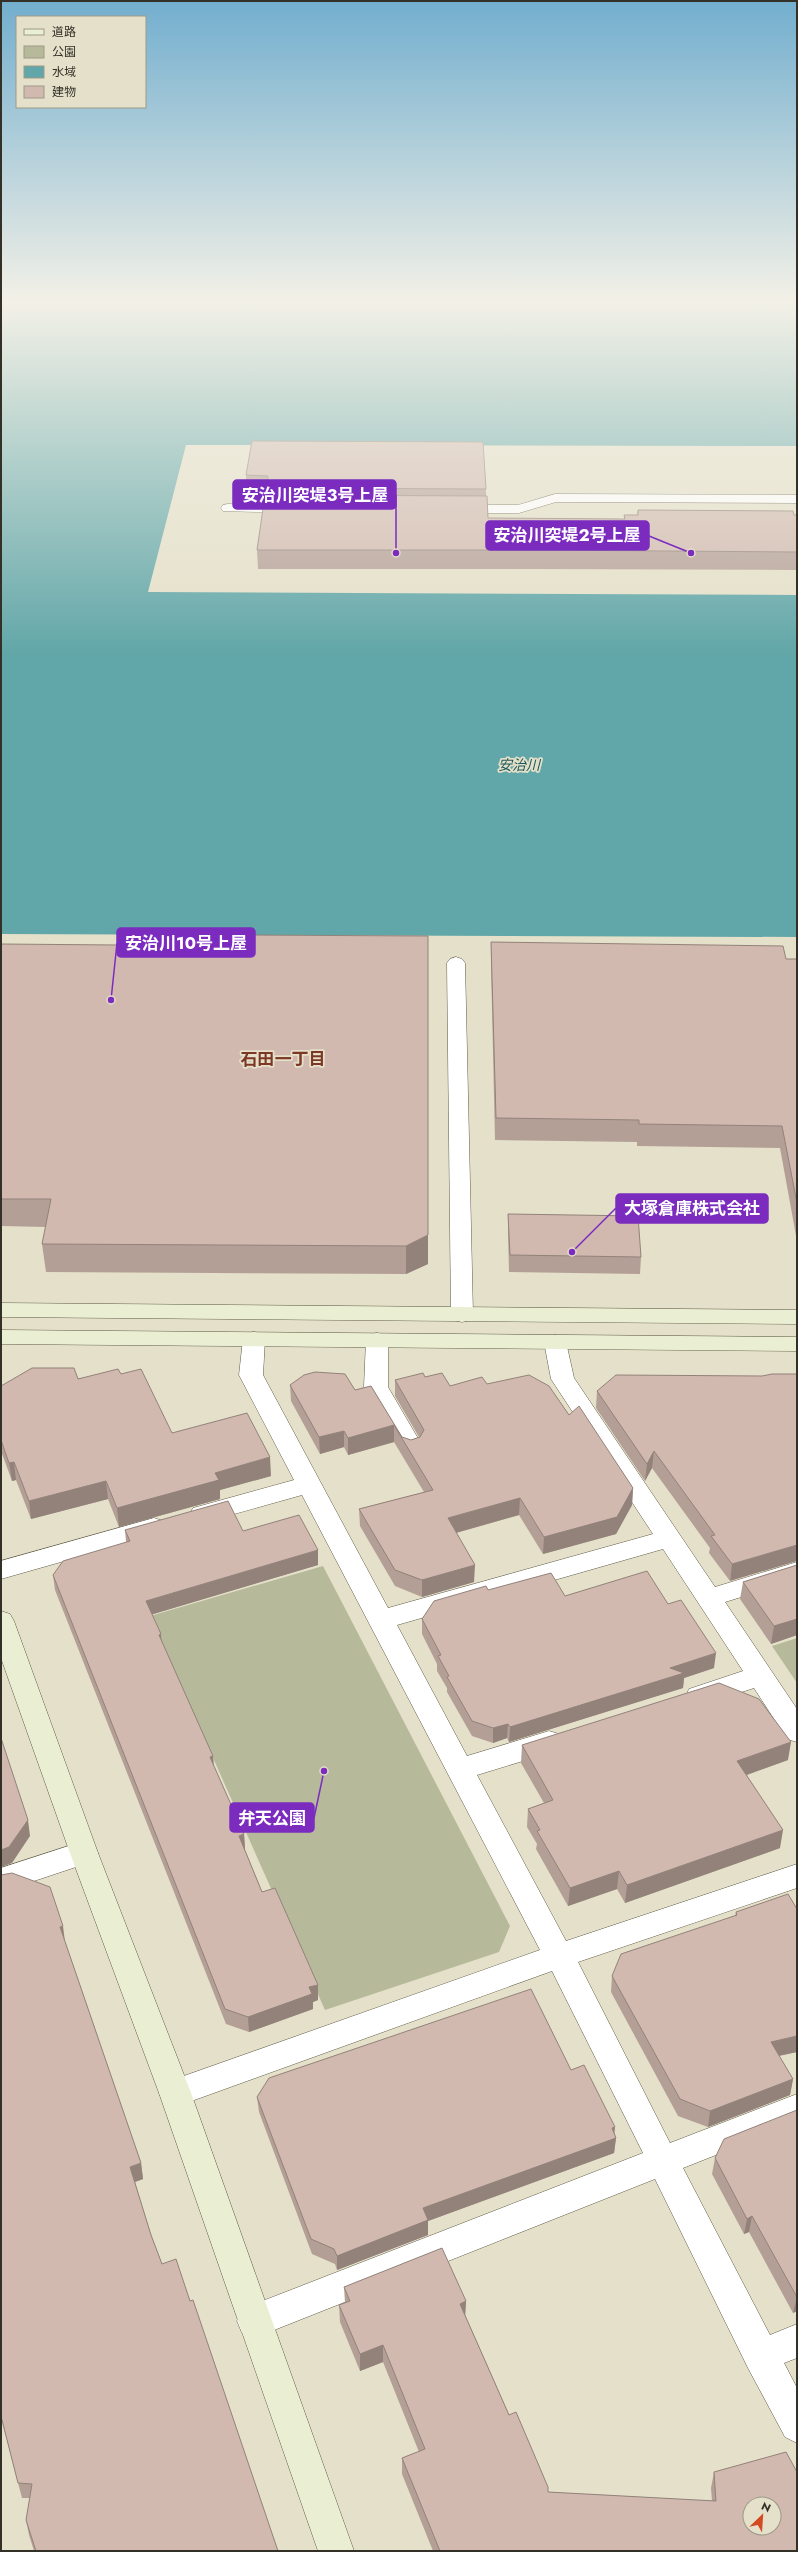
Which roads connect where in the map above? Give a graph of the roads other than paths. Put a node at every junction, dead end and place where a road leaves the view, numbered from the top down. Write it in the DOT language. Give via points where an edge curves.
graph roads {
  1 [pos="797,499"];
  2 [pos="228,508"];
  3 [pos="306,509"];
  4 [pos="448,509"];
  5 [pos="456,963"];
  6 [pos="1,1310"];
  7 [pos="462,1315"];
  8 [pos="797,1318"];
  9 [pos="1,1337"];
  10 [pos="254,1339"];
  11 [pos="377,1340"];
  12 [pos="555,1342"];
  13 [pos="797,1344"];
  14 [pos="411,1447"];
  15 [pos="309,1484"];
  16 [pos="669,1538"];
  17 [pos="1,1570"];
  18 [pos="797,1571"];
  19 [pos="708,1598"];
  20 [pos="380,1620"];
  21 [pos="1,1621"];
  22 [pos="761,1676"];
  23 [pos="678,1702"];
  24 [pos="797,1731"];
  25 [pos="574,1735"];
  26 [pos="459,1770"];
  27 [pos="84,1853"];
  28 [pos="797,1876"];
  29 [pos="1,1880"];
  30 [pos="559,1956"];
  31 [pos="175,2093"];
  32 [pos="797,2108"];
  33 [pos="663,2159"];
  34 [pos="254,2321"];
  35 [pos="797,2341"];
  36 [pos="760,2356"];
  37 [pos="797,2426"];
  38 [pos="336,2551"];
  1 -- 4 [label="street" via="555,498 519,509"];
  2 -- 3 [label="street"];
  5 -- 7 [label="street"];
  6 -- 7 [label="street"];
  7 -- 8 [label="street"];
  9 -- 10 [label="street"];
  10 -- 11 [label="street"];
  10 -- 15 [label="street" via="251,1375"];
  11 -- 12 [label="street"];
  11 -- 14 [label="street" via="376,1387"];
  12 -- 13 [label="street"];
  12 -- 16 [label="street" via="563,1379"];
  15 -- 17 [label="street"];
  15 -- 20 [label="street"];
  16 -- 19 [label="street"];
  16 -- 20 [label="street"];
  18 -- 19 [label="street"];
  19 -- 22 [label="street"];
  20 -- 26 [label="street"];
  21 -- 27 [label="street"];
  22 -- 23 [label="street"];
  22 -- 24 [label="street"];
  25 -- 26 [label="street"];
  26 -- 30 [label="street"];
  27 -- 29 [label="street"];
  27 -- 31 [label="street"];
  28 -- 30 [label="street"];
  30 -- 31 [label="street"];
  30 -- 33 [label="street"];
  31 -- 34 [label="street"];
  32 -- 33 [label="street"];
  33 -- 34 [label="street"];
  33 -- 36 [label="street"];
  34 -- 38 [label="street"];
  35 -- 36 [label="street"];
  36 -- 37 [label="street"];
}
